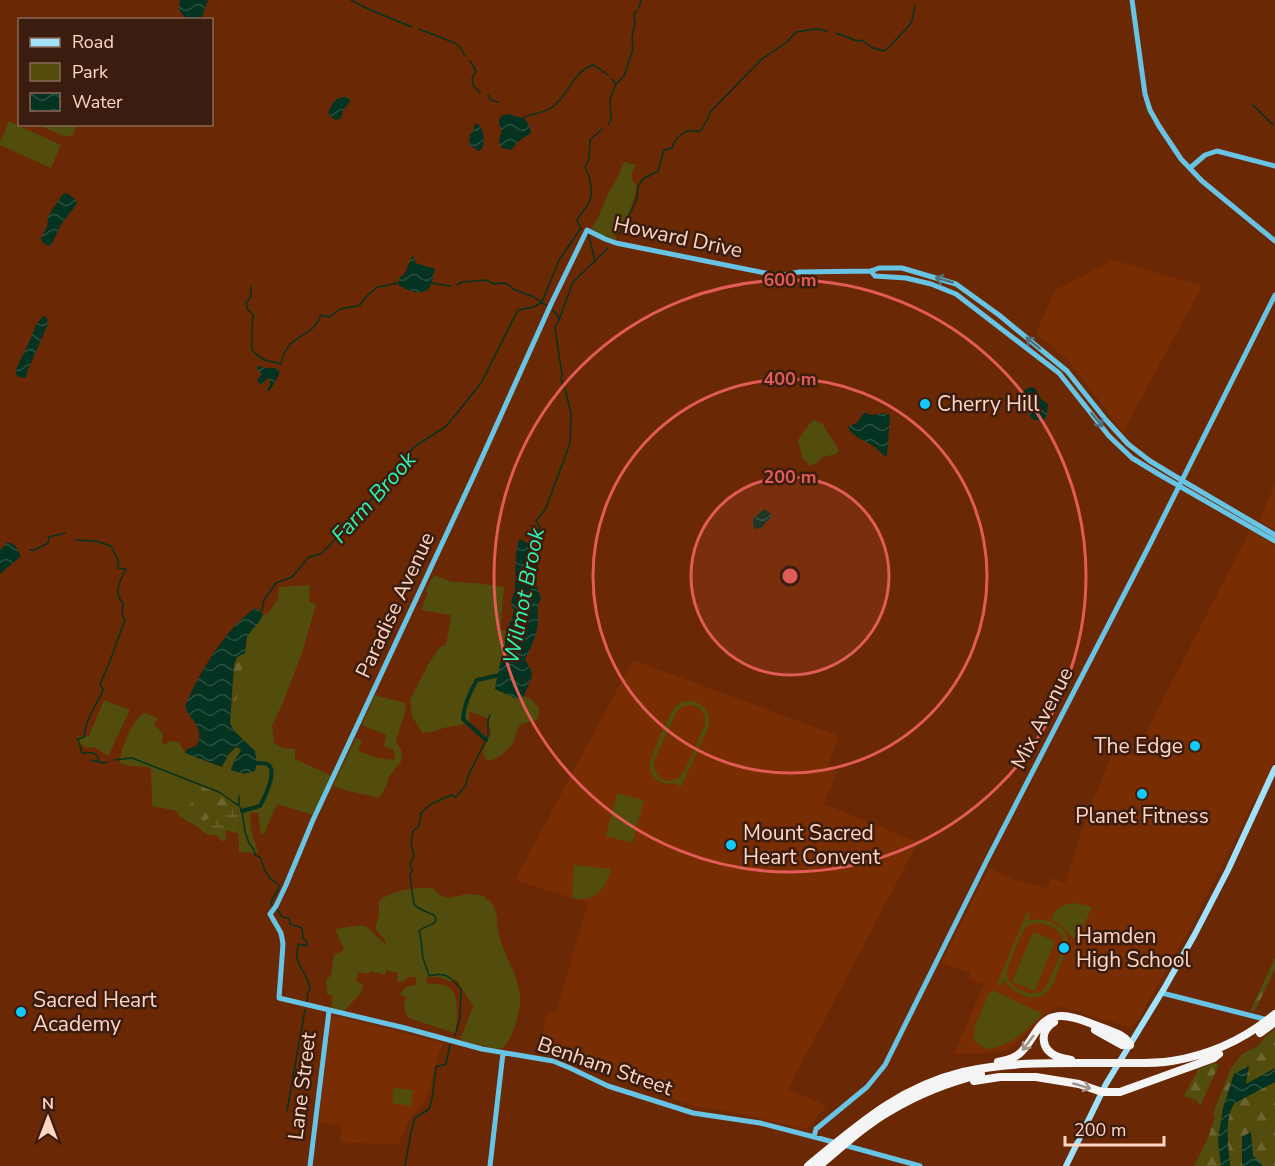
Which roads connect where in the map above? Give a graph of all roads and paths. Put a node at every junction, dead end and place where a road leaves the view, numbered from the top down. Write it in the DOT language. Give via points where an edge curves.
graph roads {
  1 [pos="1132,0"];
  2 [pos="1275,166"];
  3 [pos="1190,168"];
  4 [pos="587,230"];
  5 [pos="1275,241"];
  6 [pos="871,271"];
  7 [pos="1275,295"];
  8 [pos="1071,375"];
  9 [pos="1065,380"];
  10 [pos="1091,400"];
  11 [pos="1084,405"];
  12 [pos="1136,451"];
  13 [pos="1132,458"];
  14 [pos="1181,483"];
  15 [pos="1275,535"];
  16 [pos="1275,541"];
  17 [pos="1275,768"];
  18 [pos="1162,993"];
  19 [pos="279,998"];
  20 [pos="329,1011"];
  21 [pos="1275,1014"];
  22 [pos="1275,1022"];
  23 [pos="1130,1045"];
  24 [pos="1218,1052"];
  25 [pos="505,1053"];
  26 [pos="1095,1063"];
  27 [pos="1106,1066"];
  28 [pos="964,1072"];
  29 [pos="939,1087"];
  30 [pos="1102,1092"];
  31 [pos="814,1137"];
  32 [pos="309,1166"];
  33 [pos="490,1166"];
  34 [pos="808,1166"];
  35 [pos="819,1166"];
  36 [pos="920,1166"];
  37 [pos="1066,1166"];
  1 -- 3 [label="street" via="1147,102"];
  2 -- 3 [label="street" via="1217,151 1204,155"];
  3 -- 5 [label="street"];
  4 -- 6 [label="street, Howard Drive" via="616,243 770,274"];
  4 -- 19 [label="street, Paradise Avenue" via="270,914 283,944"];
  8 -- 6 [label="street, Howard Drive, one-way" via="956,284 902,268"];
  6 -- 9 [label="street, Howard Drive" via="875,276 906,278 956,294"];
  7 -- 14 [label="street, Mix Avenue"];
  8 -- 9 [label="street"];
  8 -- 10 [label="street, Howard Drive"];
  9 -- 11 [label="street, Howard Drive"];
  10 -- 11 [label="street"];
  10 -- 12 [label="street, Howard Drive"];
  11 -- 13 [label="street, Howard Drive, one-way"];
  12 -- 13 [label="street"];
  12 -- 14 [label="street, Howard Drive"];
  13 -- 14 [label="street, Howard Drive"];
  14 -- 15 [label="street"];
  14 -- 16 [label="street"];
  14 -- 31 [label="street, Mix Avenue" via="885,1065 867,1087 816,1129"];
  17 -- 18 [label="main road" via="1208,911"];
  18 -- 22 [label="street"];
  18 -- 23 [label="main road"];
  19 -- 20 [label="street, Benham Street"];
  20 -- 25 [label="street, Benham Street"];
  20 -- 32 [label="street, Lane Street"];
  21 -- 24 [label="highway"];
  22 -- 24 [label="highway" via="1237,1046"];
  23 -- 26 [label="highway" via="1068,1021 1051,1023 1046,1029 1044,1045 1049,1052 1067,1060"];
  23 -- 28 [label="highway, one-way" via="1126,1038 1106,1029 1053,1017 1040,1026 1027,1047 1015,1057"];
  23 -- 30 [label="main road"];
  24 -- 27 [label="highway" via="1180,1065"];
  24 -- 30 [label="highway" via="1214,1058 1126,1091"];
  25 -- 31 [label="street, Benham Street" via="553,1061 608,1086 693,1113 755,1122"];
  25 -- 33 [label="street"];
  26 -- 27 [label="highway"];
  26 -- 28 [label="highway" via="1027,1064"];
  27 -- 29 [label="highway" via="1001,1071"];
  28 -- 34 [label="highway" via="933,1081 893,1100"];
  29 -- 30 [label="highway, one-way" via="1017,1076 1058,1080"];
  29 -- 35 [label="highway" via="888,1112"];
  30 -- 37 [label="main road"];
  31 -- 36 [label="street, Benham Street"];
}
